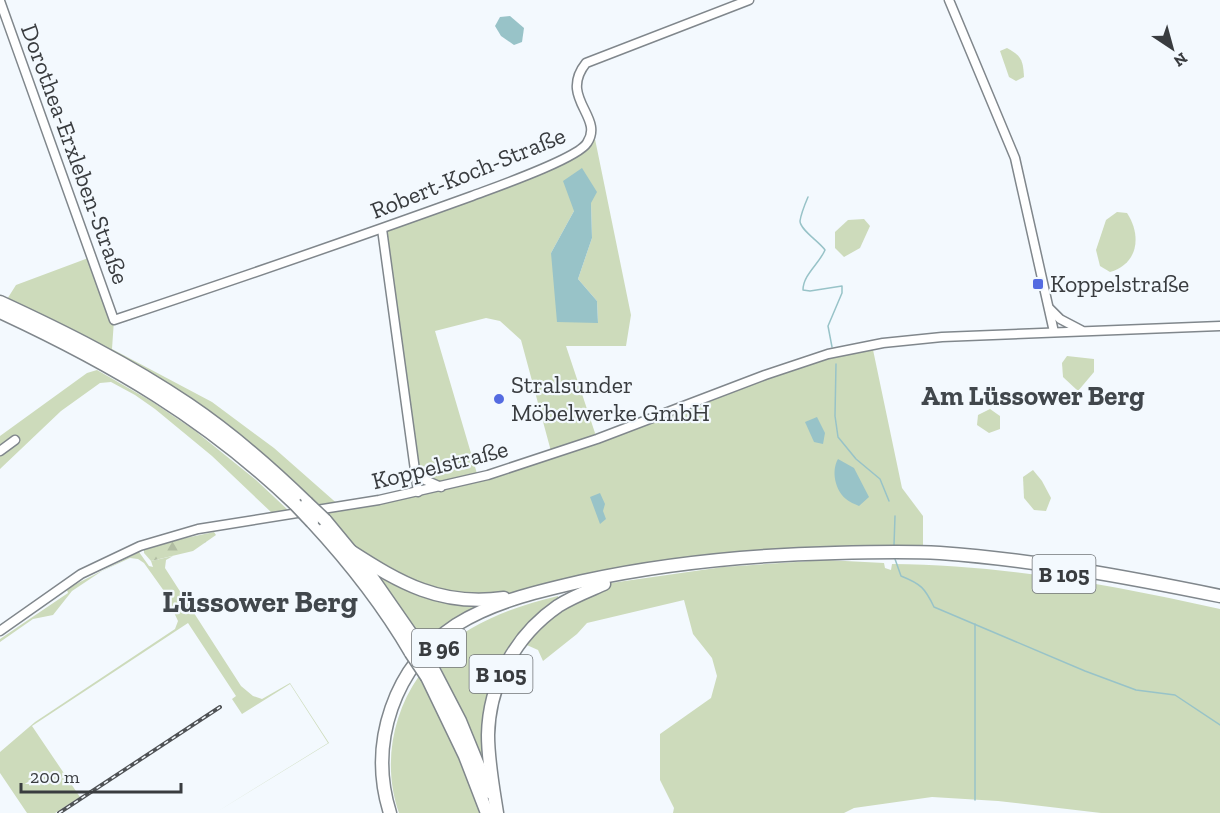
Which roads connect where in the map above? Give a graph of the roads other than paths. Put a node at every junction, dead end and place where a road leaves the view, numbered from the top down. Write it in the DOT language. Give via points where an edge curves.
graph roads {
  1 [pos="748,0"];
  2 [pos="949,0"];
  3 [pos="0,1"];
  4 [pos="382,229"];
  5 [pos="0,302"];
  6 [pos="1049,308"];
  7 [pos="0,312"];
  8 [pos="114,320"];
  9 [pos="1220,326"];
  10 [pos="1081,330"];
  11 [pos="1054,332"];
  12 [pos="15,440"];
  13 [pos="0,451"];
  14 [pos="415,469"];
  15 [pos="441,487"];
  16 [pos="418,492"];
  17 [pos="301,504"];
  18 [pos="318,521"];
  19 [pos="350,550"];
  20 [pos="884,555"];
  21 [pos="906,555"];
  22 [pos="604,584"];
  23 [pos="549,589"];
  24 [pos="1220,596"];
  25 [pos="1220,604"];
  26 [pos="0,631"];
  27 [pos="415,649"];
  28 [pos="430,673"];
  29 [pos="480,793"];
  30 [pos="390,813"];
  31 [pos="397,813"];
  32 [pos="481,813"];
  33 [pos="487,813"];
  34 [pos="496,813"];
  1 -- 4 [label="street, Robert-Koch-Straße" via="586,63 575,87 591,125 588,143 578,152"];
  2 -- 6 [label="street" via="1015,158"];
  3 -- 8 [label="street, Dorothea-Erxleben-Straße"];
  4 -- 8 [label="street, Robert-Koch-Straße"];
  4 -- 14 [label="street"];
  5 -- 17 [label="highway, B 96" via="132,368 190,405 251,451"];
  6 -- 10 [label="street"];
  6 -- 11 [label="street"];
  7 -- 17 [label="highway, B 96" via="159,396"];
  9 -- 10 [label="street, Koppelstraße"];
  10 -- 11 [label="street, Koppelstraße"];
  11 -- 15 [label="street, Koppelstraße" via="942,337 828,354 552,455"];
  12 -- 13 [label="street"];
  14 -- 15 [label="street" via="425,480"];
  14 -- 16 [label="street"];
  15 -- 16 [label="street, Koppelstraße"];
  16 -- 26 [label="street, Koppelstraße" via="198,529 140,546 81,574"];
  17 -- 18 [label="highway, B 96, bridge"];
  18 -- 19 [label="highway, B 96"];
  18 -- 27 [label="highway, B 96"];
  19 -- 23 [label="highway, B 96" via="401,582 440,596 491,600"];
  19 -- 27 [label="highway, B 96" via="390,603"];
  20 -- 21 [label="highway, B 105"];
  20 -- 22 [label="highway, B 105" via="723,567"];
  20 -- 23 [label="highway, B 105" via="806,553 720,559"];
  21 -- 24 [label="highway, B 105" via="999,558 1062,566"];
  21 -- 25 [label="highway, B 105" via="1058,573"];
  22 -- 31 [label="highway, B 96" via="534,599 488,616 449,639 425,663 401,702 393,728 390,782"];
  22 -- 34 [label="highway, B 105" via="560,605 538,622 501,674 488,735"];
  23 -- 30 [label="highway, B 96" via="491,607 458,624 430,646 409,672 391,708 383,738 382,772"];
  27 -- 28 [label="highway, B 96, bridge"];
  28 -- 29 [label="highway, B 96"];
  28 -- 34 [label="highway, B 96" via="468,742"];
  29 -- 32 [label="highway, B 96"];
  29 -- 33 [label="highway, B 96"];
}
